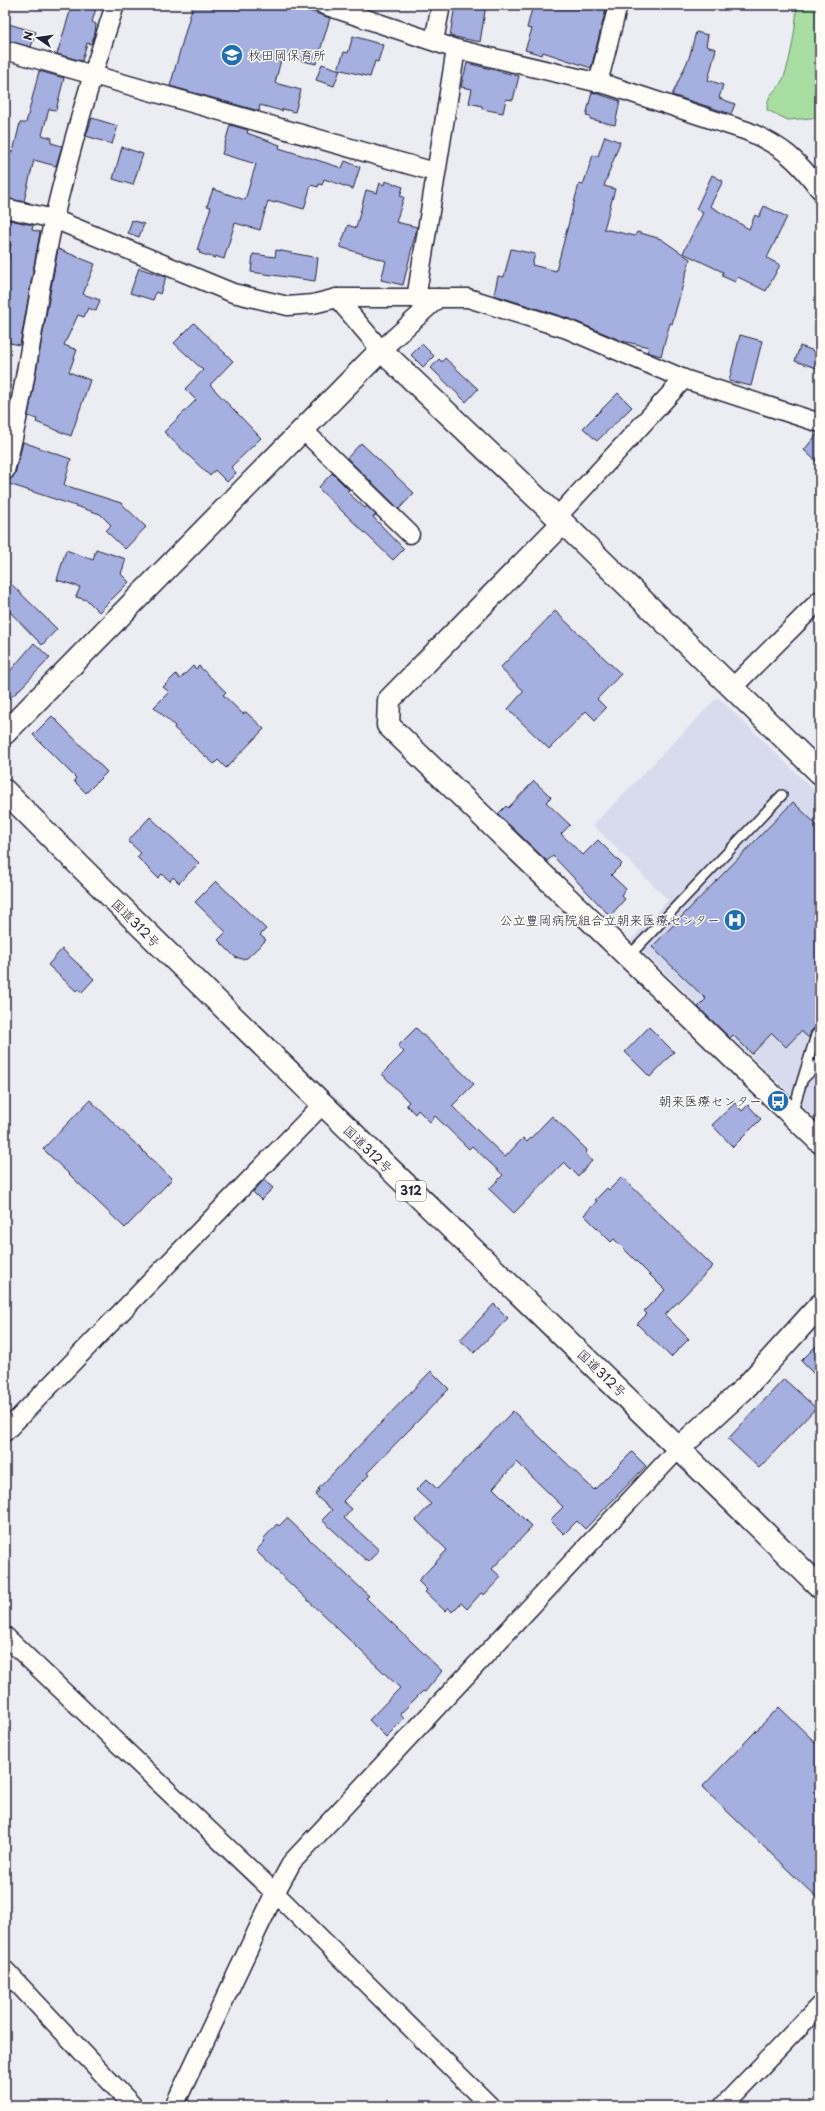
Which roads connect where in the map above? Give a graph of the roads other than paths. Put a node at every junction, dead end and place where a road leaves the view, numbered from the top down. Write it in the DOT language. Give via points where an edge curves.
graph roads {
  1 [pos="115,5"];
  2 [pos="324,5"];
  3 [pos="441,5"];
  4 [pos="618,5"];
  5 [pos="353,10"];
  6 [pos="434,42"];
  7 [pos="456,49"];
  8 [pos="5,50"];
  9 [pos="92,75"];
  10 [pos="598,83"];
  11 [pos="436,172"];
  12 [pos="820,190"];
  13 [pos="5,208"];
  14 [pos="54,219"];
  15 [pos="337,298"];
  16 [pos="438,298"];
  17 [pos="416,299"];
  18 [pos="381,350"];
  19 [pos="684,379"];
  20 [pos="820,423"];
  21 [pos="11,425"];
  22 [pos="303,430"];
  23 [pos="5,472"];
  24 [pos="560,520"];
  25 [pos="410,534"];
  26 [pos="820,600"];
  27 [pos="732,688"];
  28 [pos="5,733"];
  29 [pos="820,773"];
  30 [pos="5,792"];
  31 [pos="782,795"];
  32 [pos="628,956"];
  33 [pos="820,1030"];
  34 [pos="820,1062"];
  35 [pos="802,1079"];
  36 [pos="322,1105"];
  37 [pos="792,1115"];
  38 [pos="820,1142"];
  39 [pos="820,1305"];
  40 [pos="5,1432"];
  41 [pos="679,1448"];
  42 [pos="820,1587"];
  43 [pos="5,1636"];
  44 [pos="275,1893"];
  45 [pos="5,1970"];
  46 [pos="820,2005"];
  47 [pos="133,2106"];
  48 [pos="174,2106"];
  49 [pos="490,2106"];
  50 [pos="723,2106"];
  1 -- 9 [label="street"];
  2 -- 5 [label="street"];
  3 -- 6 [label="street"];
  4 -- 10 [label="street"];
  5 -- 6 [label="street"];
  6 -- 7 [label="street"];
  7 -- 10 [label="street"];
  7 -- 11 [label="street"];
  8 -- 9 [label="street"];
  9 -- 11 [label="street"];
  9 -- 14 [label="street"];
  10 -- 12 [label="street" via="769,140 802,166"];
  11 -- 17 [label="street"];
  13 -- 14 [label="street"];
  14 -- 15 [label="street" via="233,293 288,306 313,304"];
  14 -- 21 [label="street"];
  15 -- 17 [label="street"];
  15 -- 18 [label="street"];
  16 -- 17 [label="street"];
  16 -- 18 [label="street"];
  16 -- 19 [label="street" via="468,298 540,320"];
  18 -- 22 [label="main road"];
  18 -- 24 [label="main road"];
  19 -- 20 [label="street"];
  19 -- 24 [label="street"];
  21 -- 23 [label="street"];
  22 -- 25 [label="street"];
  22 -- 28 [label="main road"];
  24 -- 27 [label="main road"];
  24 -- 32 [label="main road" via="389,700 388,725"];
  26 -- 27 [label="street"];
  27 -- 29 [label="main road"];
  30 -- 36 [label="main road, 国道312号 / 312"];
  31 -- 32 [label="lane"];
  32 -- 37 [label="main road"];
  33 -- 35 [label="lane" via="816,1035"];
  34 -- 35 [label="lane"];
  35 -- 37 [label="lane"];
  36 -- 40 [label="street"];
  36 -- 41 [label="main road, 国道312号 / 312"];
  37 -- 38 [label="main road"];
  39 -- 41 [label="main road" via="745,1388"];
  41 -- 42 [label="main road, 国道312号 / 312"];
  41 -- 44 [label="street" via="292,1862"];
  43 -- 44 [label="street"];
  44 -- 48 [label="street"];
  44 -- 49 [label="street"];
  45 -- 47 [label="street"];
  46 -- 50 [label="street"];
}
